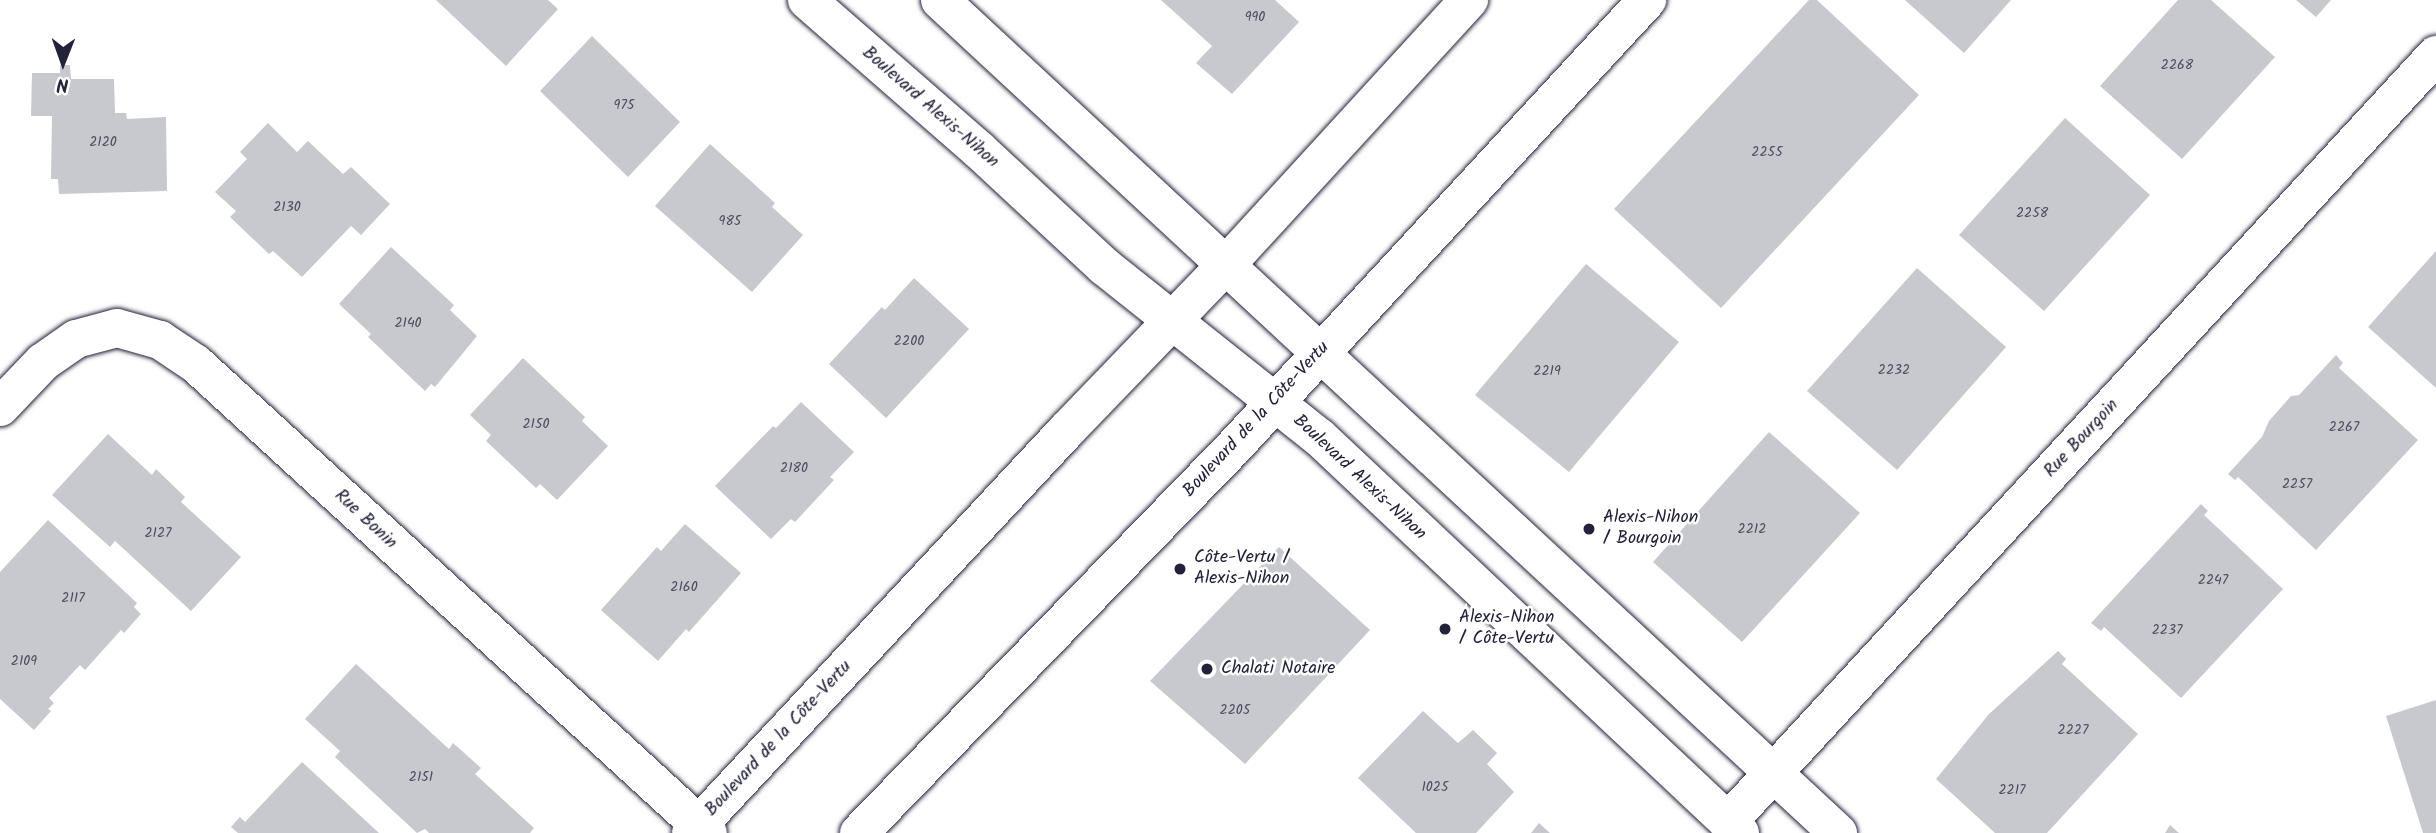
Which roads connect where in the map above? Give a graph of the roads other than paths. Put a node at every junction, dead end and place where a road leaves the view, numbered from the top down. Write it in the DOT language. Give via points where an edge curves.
graph roads {
  1 [pos="807,0"];
  2 [pos="940,0"];
  3 [pos="1469,0"];
  4 [pos="1647,0"];
  5 [pos="2436,55"];
  6 [pos="1226,265"];
  7 [pos="1171,321"];
  8 [pos="1320,352"];
  9 [pos="1273,401"];
  10 [pos="0,407"];
  11 [pos="1774,772"];
  12 [pos="1734,827"];
  13 [pos="699,830"];
  14 [pos="859,833"];
  15 [pos="1838,833"];
  1 -- 7 [label="street, Boulevard Alexis-Nihon"];
  2 -- 6 [label="street"];
  3 -- 6 [label="street, Boulevard de la Côte-Vertu"];
  4 -- 8 [label="street, Boulevard de la Côte-Vertu"];
  5 -- 11 [label="street, Rue Bourgoin"];
  6 -- 7 [label="street, Boulevard de la Côte-Vertu"];
  6 -- 8 [label="street"];
  7 -- 9 [label="street, Boulevard Alexis-Nihon"];
  7 -- 13 [label="street, Boulevard de la Côte-Vertu"];
  8 -- 9 [label="street, Boulevard de la Côte-Vertu"];
  8 -- 11 [label="street"];
  9 -- 12 [label="street, Boulevard Alexis-Nihon" via="1319,437"];
  9 -- 14 [label="street, Boulevard de la Côte-Vertu" via="1212,470"];
  10 -- 13 [label="street, Rue Bonin" via="43,362 76,339 117,328 160,340 196,364"];
  11 -- 12 [label="street, Rue Bourgoin"];
  11 -- 15 [label="street"];
}
